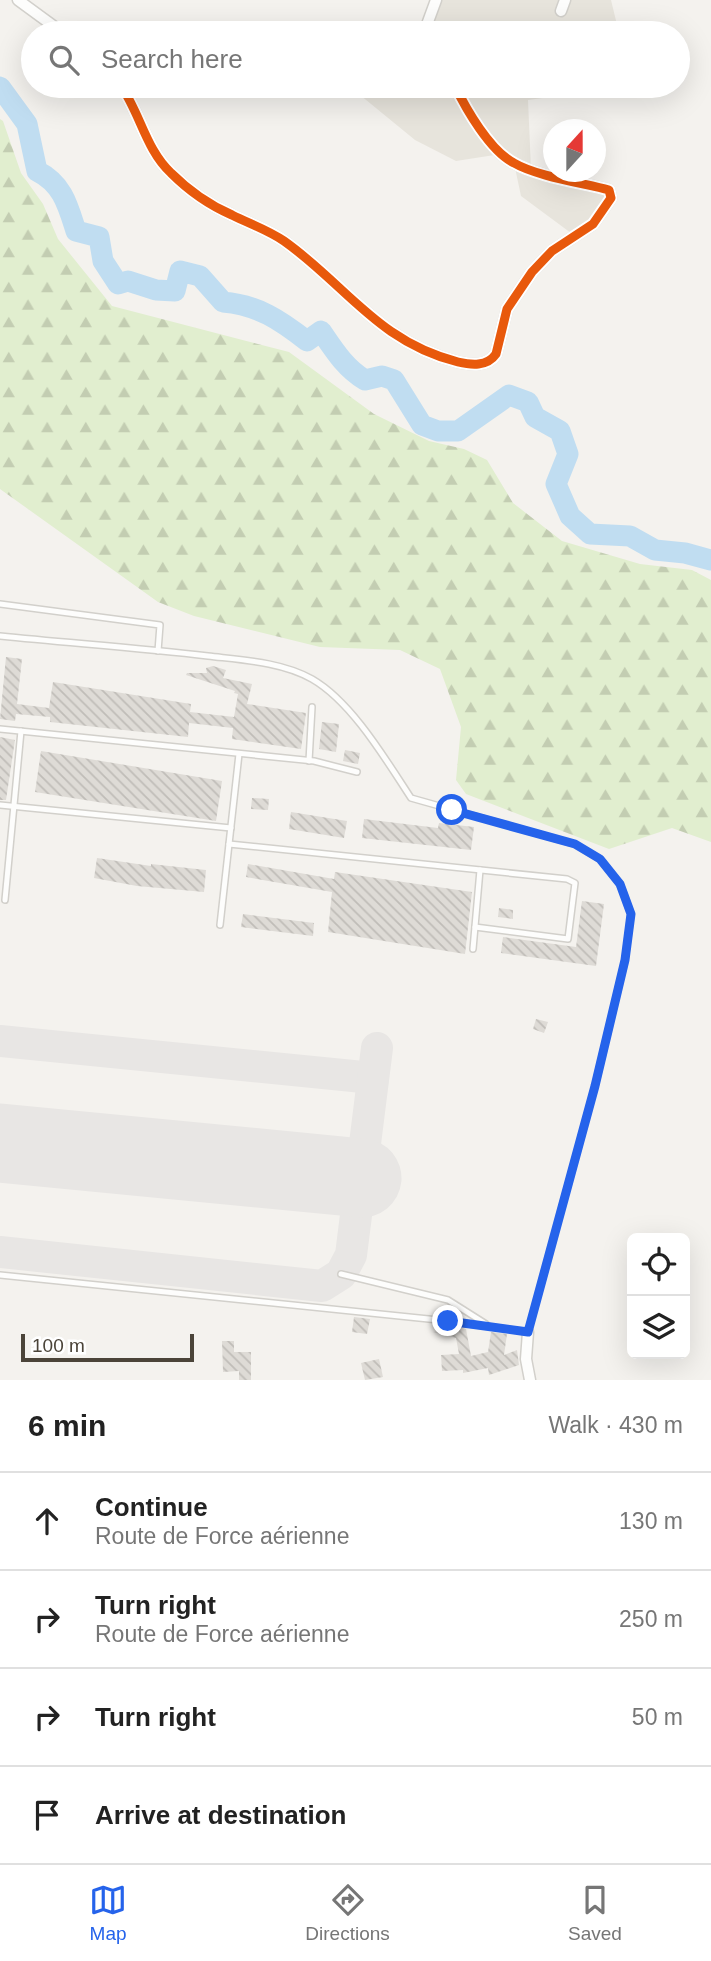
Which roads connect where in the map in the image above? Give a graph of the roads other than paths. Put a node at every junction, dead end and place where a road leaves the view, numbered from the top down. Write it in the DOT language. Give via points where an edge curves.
graph roads {
  1 [pos="18,0"];
  2 [pos="436,0"];
  3 [pos="47,21"];
  4 [pos="428,21"];
  5 [pos="127,98"];
  6 [pos="460,98"];
  7 [pos="0,604"];
  8 [pos="0,636"];
  9 [pos="158,651"];
  10 [pos="312,707"];
  11 [pos="0,729"];
  12 [pos="22,731"];
  13 [pos="239,754"];
  14 [pos="309,761"];
  15 [pos="357,772"];
  16 [pos="0,805"];
  17 [pos="14,807"];
  18 [pos="231,828"];
  19 [pos="229,844"];
  20 [pos="480,870"];
  21 [pos="5,900"];
  22 [pos="220,925"];
  23 [pos="475,927"];
  24 [pos="473,949"];
  25 [pos="341,1274"];
  26 [pos="0,1275"];
  27 [pos="489,1325"];
  28 [pos="528,1332"];
  29 [pos="530,1380"];
  1 -- 3 [label="street"];
  2 -- 4 [label="street"];
  5 -- 6 [label="street" via="160,162 187,188 285,242 373,320 406,341 446,359 484,364 496,354 507,309 532,272 552,251 593,224 611,198 608,190 522,167 506,158"];
  7 -- 9 [label="lane" via="160,625"];
  8 -- 9 [label="lane"];
  9 -- 28 [label="lane" via="280,667 312,679 347,708 411,798 575,844 600,859 620,884 631,914 625,960"];
  10 -- 14 [label="lane"];
  11 -- 12 [label="lane"];
  12 -- 13 [label="lane"];
  12 -- 17 [label="lane"];
  13 -- 14 [label="lane"];
  13 -- 18 [label="lane"];
  14 -- 15 [label="lane"];
  16 -- 17 [label="lane"];
  17 -- 18 [label="lane"];
  17 -- 21 [label="lane"];
  18 -- 19 [label="lane"];
  19 -- 20 [label="lane"];
  19 -- 22 [label="lane"];
  20 -- 23 [label="lane"];
  20 -- 23 [label="lane" via="575,883 568,939"];
  23 -- 24 [label="lane"];
  25 -- 27 [label="lane" via="447,1300"];
  26 -- 27 [label="lane"];
  27 -- 28 [label="lane"];
  28 -- 29 [label="street"];
}
